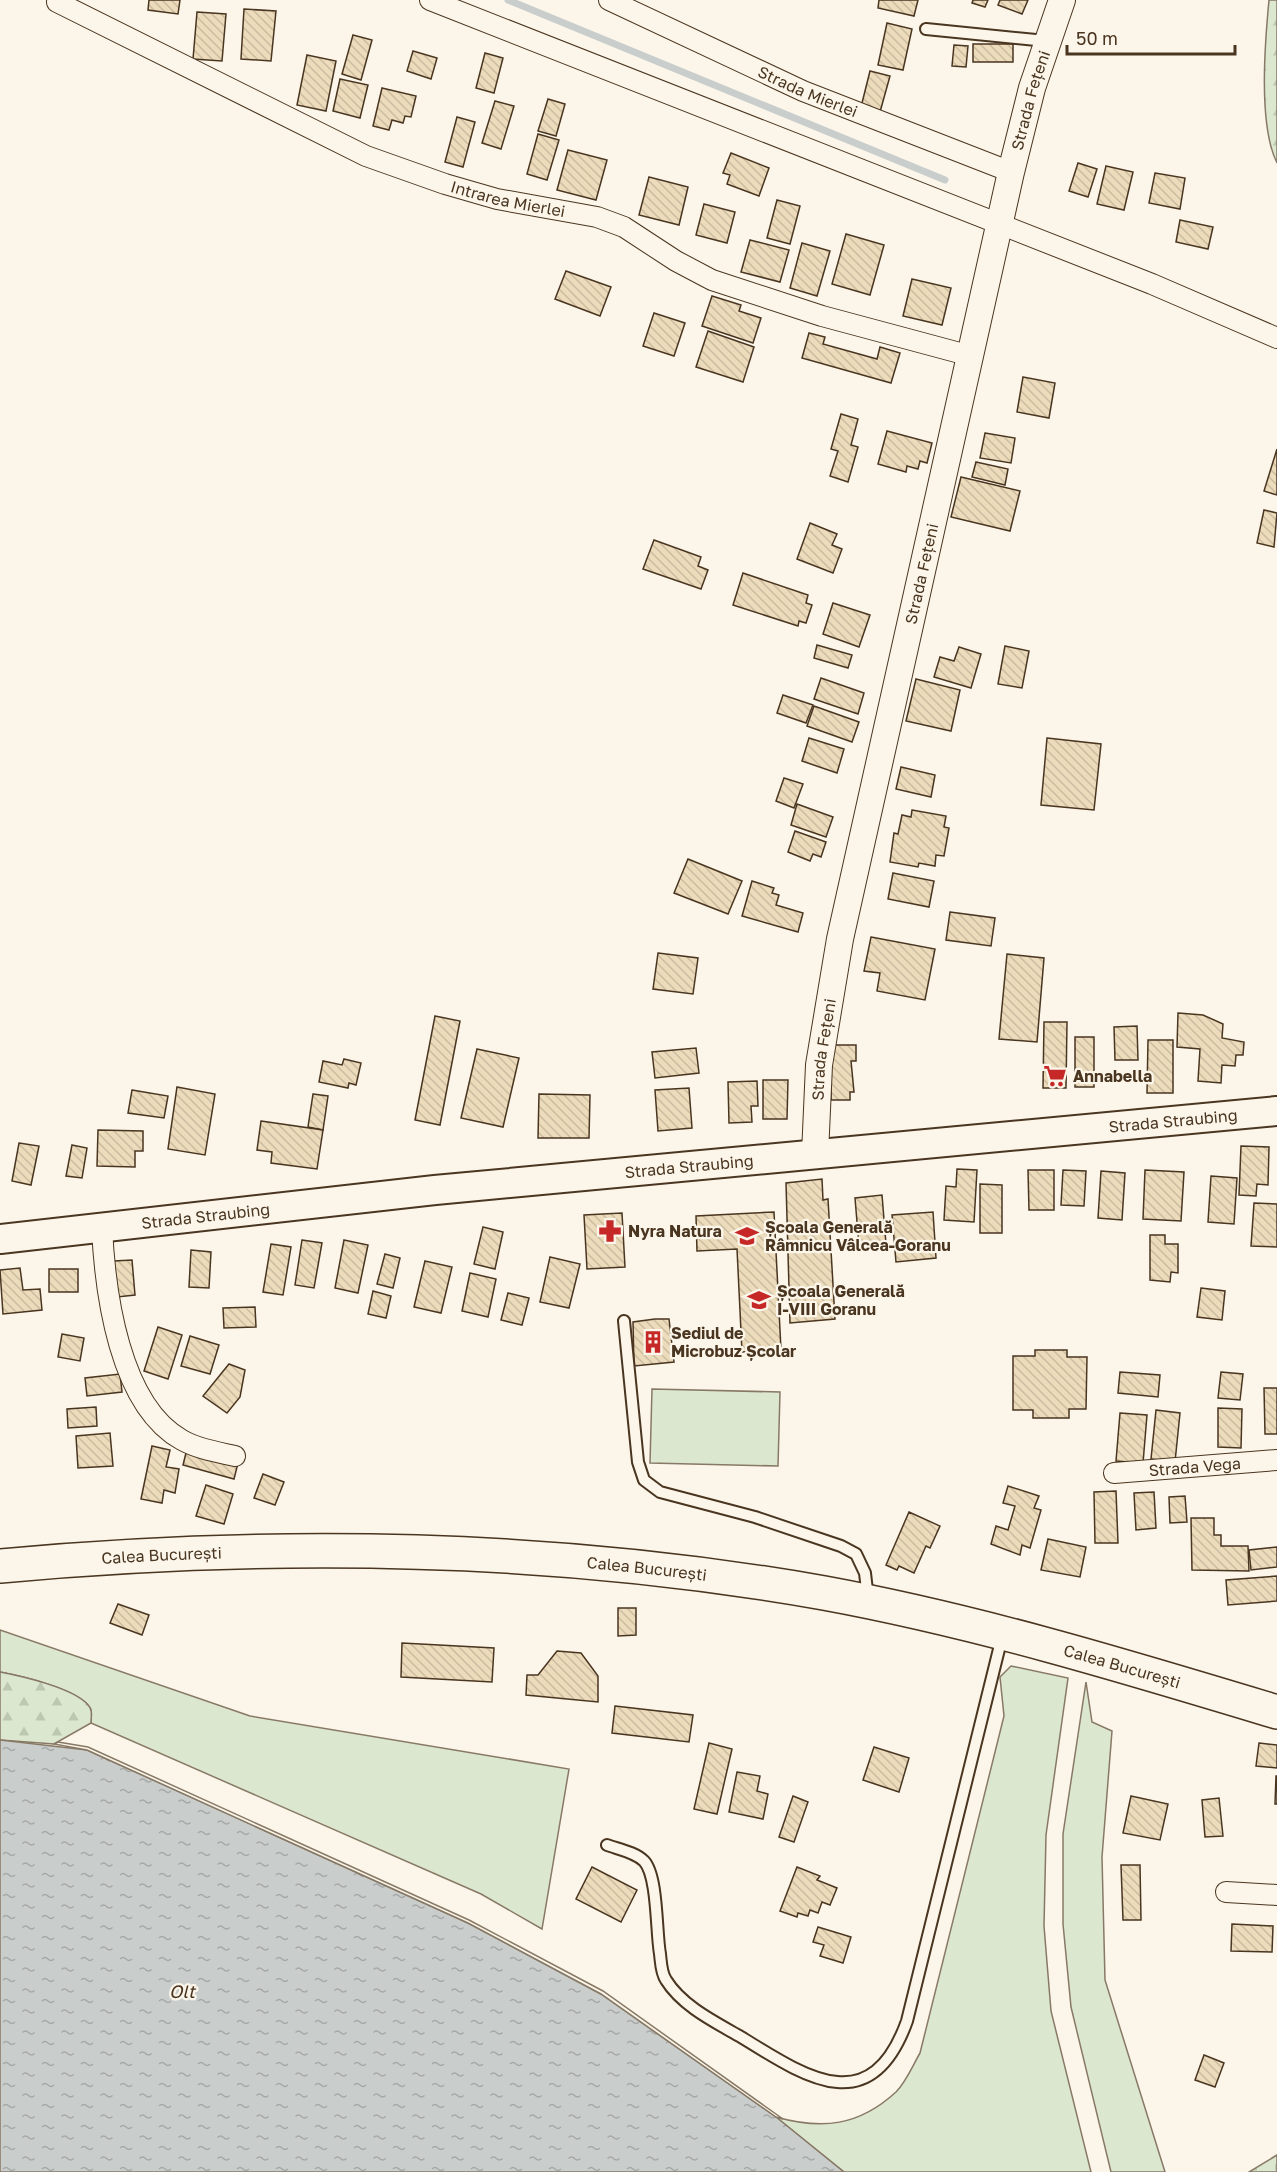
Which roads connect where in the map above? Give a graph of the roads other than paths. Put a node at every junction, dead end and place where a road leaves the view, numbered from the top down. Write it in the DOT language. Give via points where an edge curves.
graph roads {
  1 [pos="430,0"];
  2 [pos="609,0"];
  3 [pos="1062,0"];
  4 [pos="57,2"];
  5 [pos="926,29"];
  6 [pos="1046,41"];
  7 [pos="1011,172"];
  8 [pos="999,225"];
  9 [pos="1277,338"];
  10 [pos="971,357"];
  11 [pos="1277,1111"];
  12 [pos="815,1154"];
  13 [pos="102,1228"];
  14 [pos="0,1239"];
  15 [pos="624,1321"];
  16 [pos="234,1456"];
  17 [pos="1277,1460"];
  18 [pos="1114,1473"];
  19 [pos="0,1566"];
  20 [pos="868,1602"];
  21 [pos="1002,1634"];
  22 [pos="1277,1712"];
  23 [pos="607,1845"];
  24 [pos="1226,1892"];
  25 [pos="1277,1894"];
  1 -- 8 [label="street"];
  2 -- 7 [label="street, Strada Mierlei" via="803,91"];
  3 -- 6 [label="street, Strada Fețeni"];
  4 -- 10 [label="street, Intrarea Mierlei" via="366,156 497,199 597,217 624,227 712,280 822,316"];
  5 -- 6 [label="lane"];
  6 -- 7 [label="street, Strada Fețeni"];
  7 -- 8 [label="street, Strada Fețeni"];
  8 -- 9 [label="street"];
  8 -- 10 [label="street, Strada Fețeni"];
  10 -- 12 [label="street, Strada Fețeni" via="840,939 819,1065"];
  11 -- 12 [label="main road, Strada Straubing"];
  12 -- 13 [label="main road, Strada Straubing" via="435,1190"];
  13 -- 14 [label="main road, Strada Straubing"];
  13 -- 16 [label="street" via="116,1331 139,1392 165,1429 182,1440"];
  15 -- 20 [label="lane" via="638,1462 644,1480 660,1492 755,1517 856,1554 865,1573"];
  17 -- 18 [label="street, Strada Vega"];
  19 -- 20 [label="highway, Calea București" via="189,1552 466,1554 680,1573"];
  20 -- 21 [label="highway, Calea București"];
  21 -- 22 [label="highway, Calea București"];
  21 -- 23 [label="lane" via="907,2020 898,2045 881,2068 865,2079 816,2079 677,1996 664,1978 652,1878 644,1861"];
  24 -- 25 [label="street"];
}
